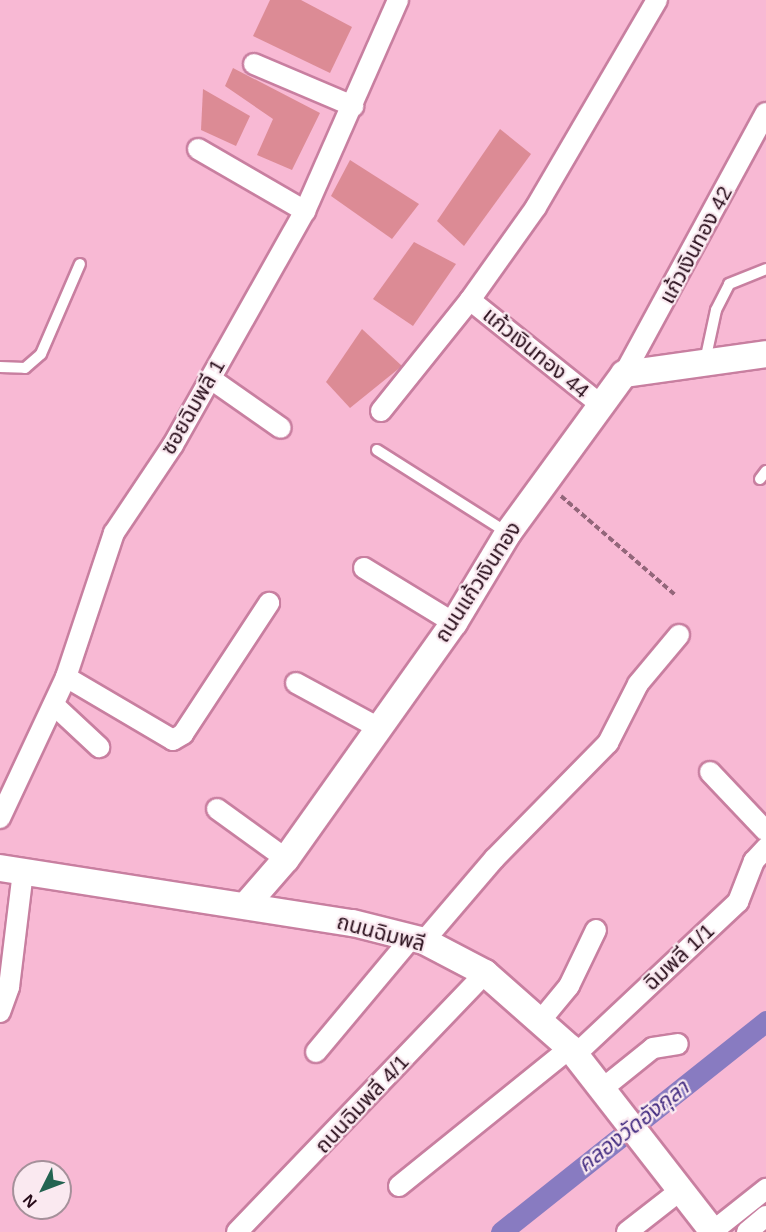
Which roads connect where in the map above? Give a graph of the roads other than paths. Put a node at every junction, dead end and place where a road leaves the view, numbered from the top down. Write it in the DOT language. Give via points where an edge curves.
graph roads {
  1 [pos="398,0"];
  2 [pos="657,0"];
  3 [pos="254,64"];
  4 [pos="353,106"];
  5 [pos="766,113"];
  6 [pos="198,149"];
  7 [pos="304,211"];
  8 [pos="80,264"];
  9 [pos="766,268"];
  10 [pos="470,300"];
  11 [pos="766,354"];
  12 [pos="705,361"];
  13 [pos="0,367"];
  14 [pos="624,374"];
  15 [pos="210,379"];
  16 [pos="601,405"];
  17 [pos="381,411"];
  18 [pos="281,428"];
  19 [pos="377,450"];
  20 [pos="508,533"];
  21 [pos="364,568"];
  22 [pos="269,603"];
  23 [pos="454,623"];
  24 [pos="679,635"];
  25 [pos="66,677"];
  26 [pos="296,683"];
  27 [pos="54,705"];
  28 [pos="379,728"];
  29 [pos="99,747"];
  30 [pos="710,772"];
  31 [pos="218,809"];
  32 [pos="0,818"];
  33 [pos="766,831"];
  34 [pos="766,849"];
  35 [pos="286,859"];
  36 [pos="11,870"];
  37 [pos="246,905"];
  38 [pos="596,930"];
  39 [pos="418,939"];
  40 [pos="485,973"];
  41 [pos="0,1012"];
  42 [pos="541,1020"];
  43 [pos="678,1044"];
  44 [pos="572,1051"];
  45 [pos="316,1052"];
  46 [pos="602,1089"];
  47 [pos="399,1186"];
  48 [pos="766,1189"];
  49 [pos="681,1190"];
  50 [pos="766,1216"];
  51 [pos="237,1232"];
  52 [pos="627,1232"];
  53 [pos="713,1232"];
  54 [pos="747,1232"];
  1 -- 4 [label="street, ซอยฉิมพลี 1"];
  2 -- 10 [label="street" via="574,147"];
  3 -- 4 [label="street"];
  4 -- 7 [label="street, ซอยฉิมพลี 1"];
  5 -- 14 [label="street, แก้วเงินทอง 42"];
  6 -- 7 [label="street"];
  7 -- 15 [label="street, ซอยฉิมพลี 1"];
  8 -- 13 [label="lane" via="41,354 25,368"];
  9 -- 12 [label="lane" via="729,284 716,310"];
  10 -- 16 [label="street, แก้วเงินทอง 44"];
  10 -- 17 [label="street"];
  11 -- 12 [label="street"];
  12 -- 14 [label="street"];
  14 -- 16 [label="street, ถนนแก้วเงินทอง"];
  15 -- 18 [label="street"];
  15 -- 25 [label="street, ซอยฉิมพลี 1" via="114,533"];
  16 -- 20 [label="street, ถนนแก้วเงินทอง"];
  19 -- 20 [label="lane"];
  20 -- 23 [label="street, ถนนแก้วเงินทอง"];
  21 -- 23 [label="street"];
  22 -- 25 [label="street" via="183,734 172,740"];
  23 -- 28 [label="street, ถนนแก้วเงินทอง"];
  24 -- 39 [label="street" via="638,684 608,743"];
  25 -- 27 [label="street, ซอยฉิมพลี 1"];
  26 -- 28 [label="street"];
  27 -- 29 [label="street"];
  27 -- 32 [label="street, ซอยฉิมพลี 1"];
  28 -- 35 [label="street, ถนนแก้วเงินทอง"];
  30 -- 33 [label="street"];
  31 -- 35 [label="street"];
  34 -- 44 [label="street, ฉิมพลี 1/1" via="754,861 738,902"];
  35 -- 37 [label="street, ถนนแก้วเงินทอง"];
  36 -- 37 [label="street, ถนนฉิมพลี"];
  36 -- 41 [label="street" via="9,987"];
  37 -- 39 [label="street, ถนนฉิมพลี"];
  38 -- 42 [label="street" via="569,986"];
  39 -- 40 [label="street, ถนนฉิมพลี"];
  39 -- 45 [label="street"];
  40 -- 42 [label="street, ถนนฉิมพลี"];
  40 -- 51 [label="street, ถนนฉิมพลี 4/1"];
  42 -- 44 [label="street, ถนนฉิมพลี"];
  43 -- 46 [label="street" via="653,1048"];
  44 -- 46 [label="street, ถนนฉิมพลี"];
  44 -- 47 [label="street, ฉิมพลี 1/1"];
  46 -- 49 [label="street, ถนนฉิมพลี"];
  48 -- 53 [label="street"];
  49 -- 52 [label="street"];
  49 -- 53 [label="street, ถนนฉิมพลี"];
  50 -- 54 [label="street"];
}
